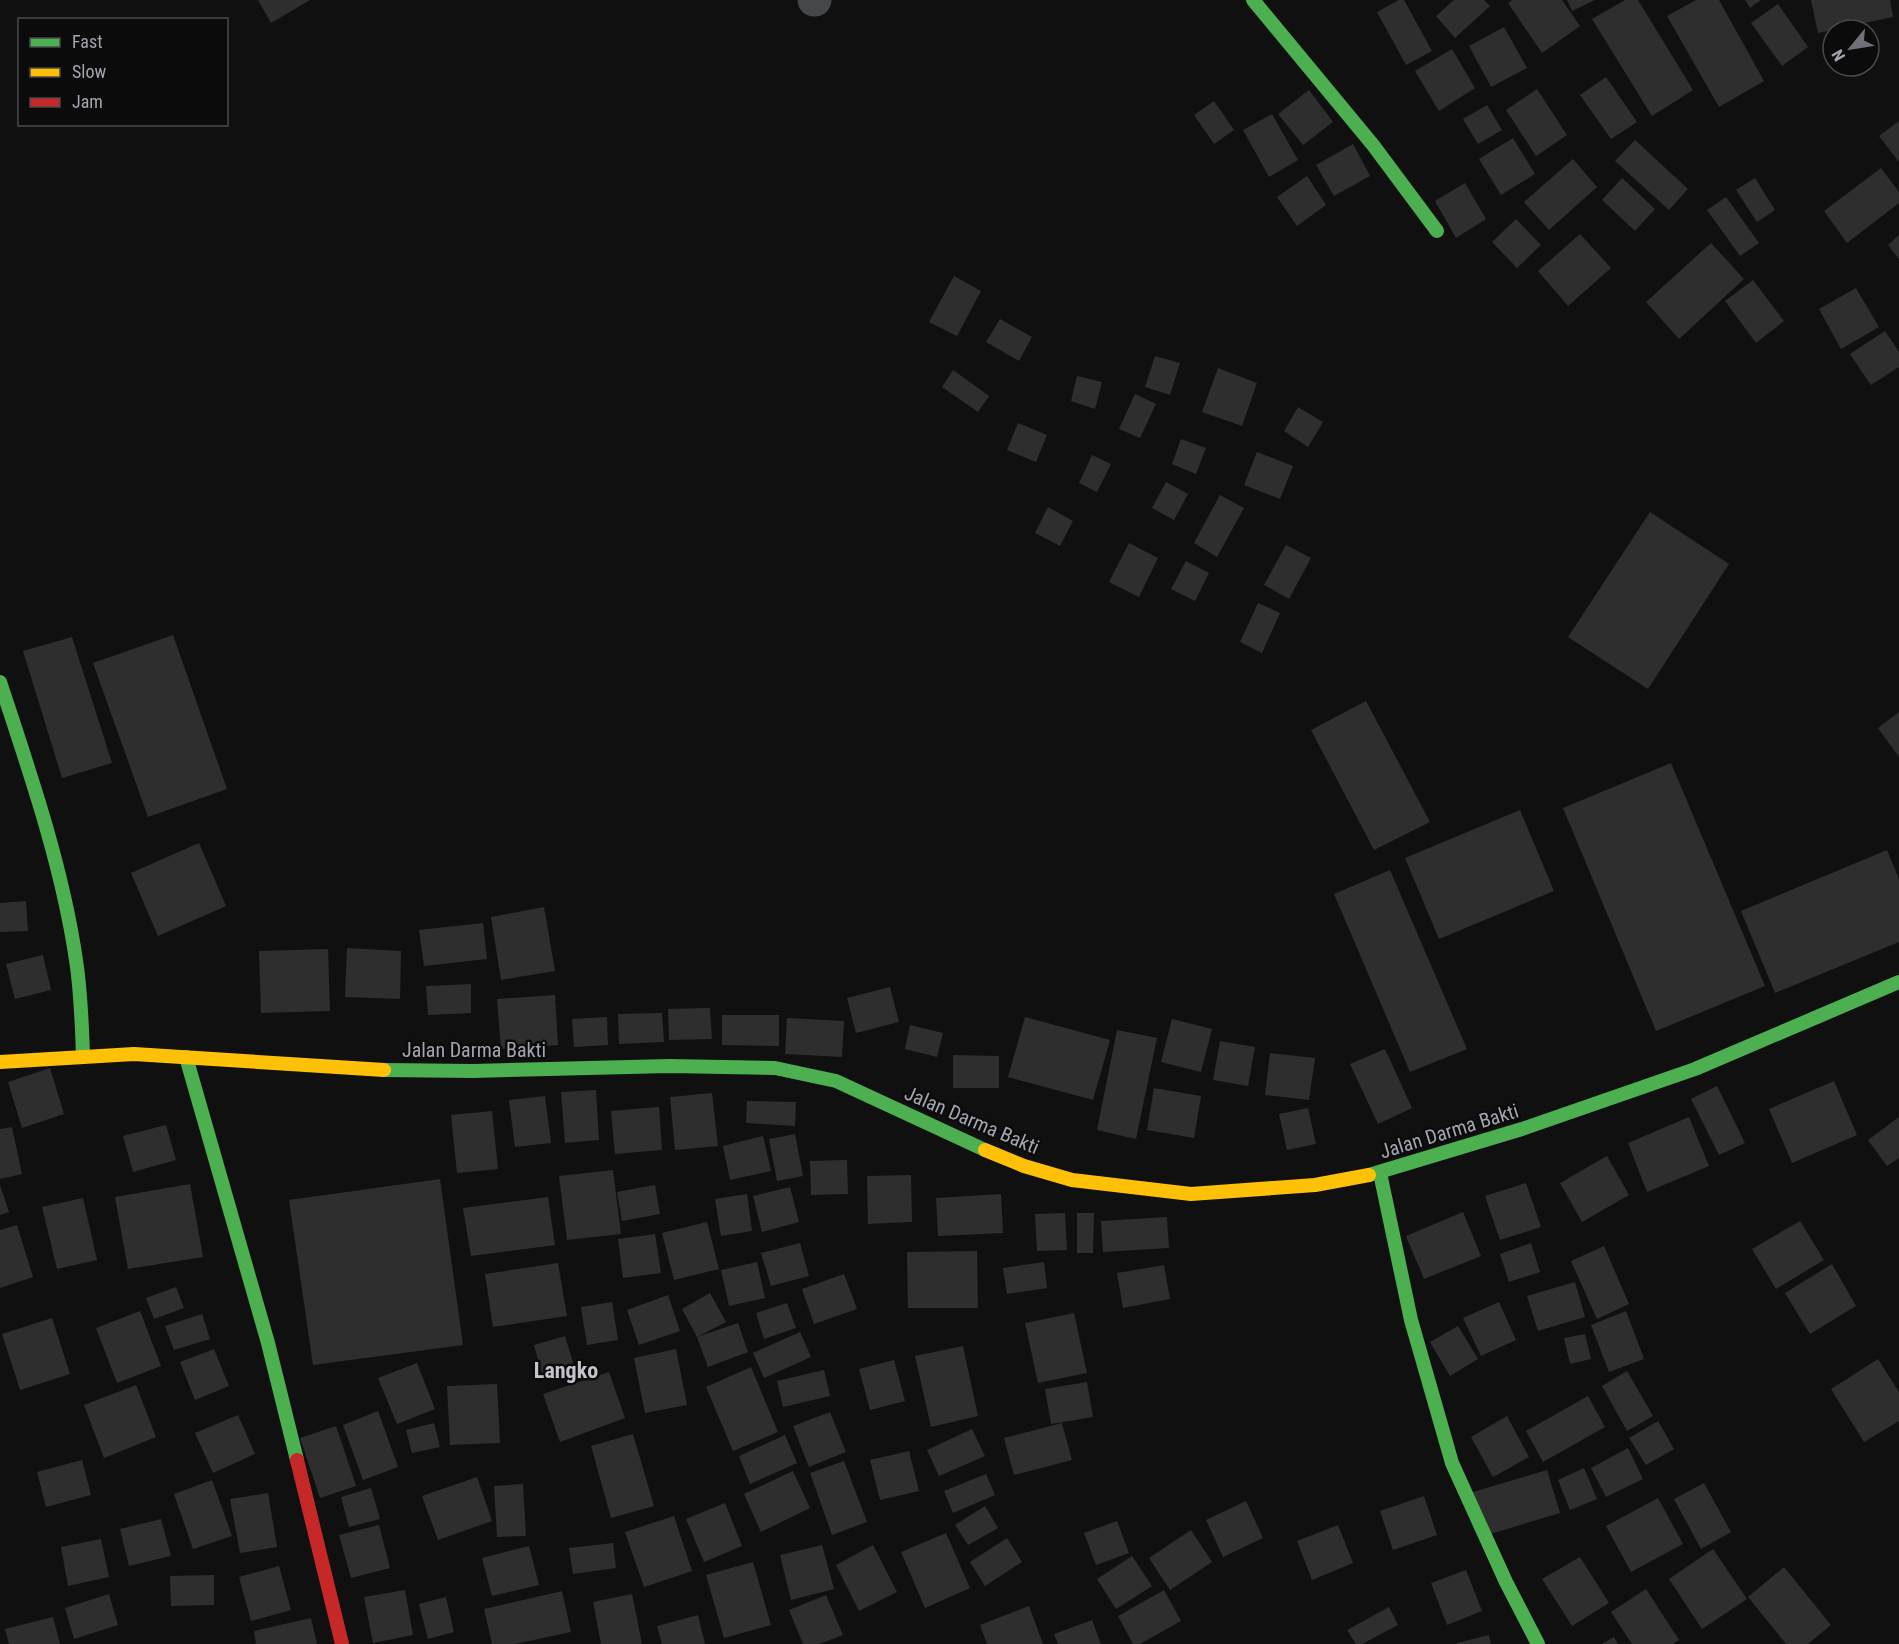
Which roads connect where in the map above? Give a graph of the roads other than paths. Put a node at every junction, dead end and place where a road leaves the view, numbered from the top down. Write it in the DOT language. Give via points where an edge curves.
graph roads {
  1 [pos="1253,0"];
  2 [pos="1437,231"];
  3 [pos="0,682"];
  4 [pos="1899,982"];
  5 [pos="83,1056"];
  6 [pos="186,1057"];
  7 [pos="0,1062"];
  8 [pos="1380,1173"];
  9 [pos="342,1644"];
  10 [pos="1538,1644"];
  1 -- 2 [label="street" via="1373,145"];
  3 -- 5 [label="street" via="65,895 80,988"];
  4 -- 8 [label="street, Jalan Darma Bakti" via="1695,1069"];
  5 -- 6 [label="street, Jalan Darma Bakti"];
  5 -- 7 [label="street, Jalan Darma Bakti"];
  6 -- 8 [label="street, Jalan Darma Bakti" via="364,1070 775,1068 836,1081 982,1149 1072,1179 1191,1194 1315,1185"];
  6 -- 9 [label="street" via="268,1343"];
  8 -- 10 [label="street" via="1411,1320 1452,1463"];
}
